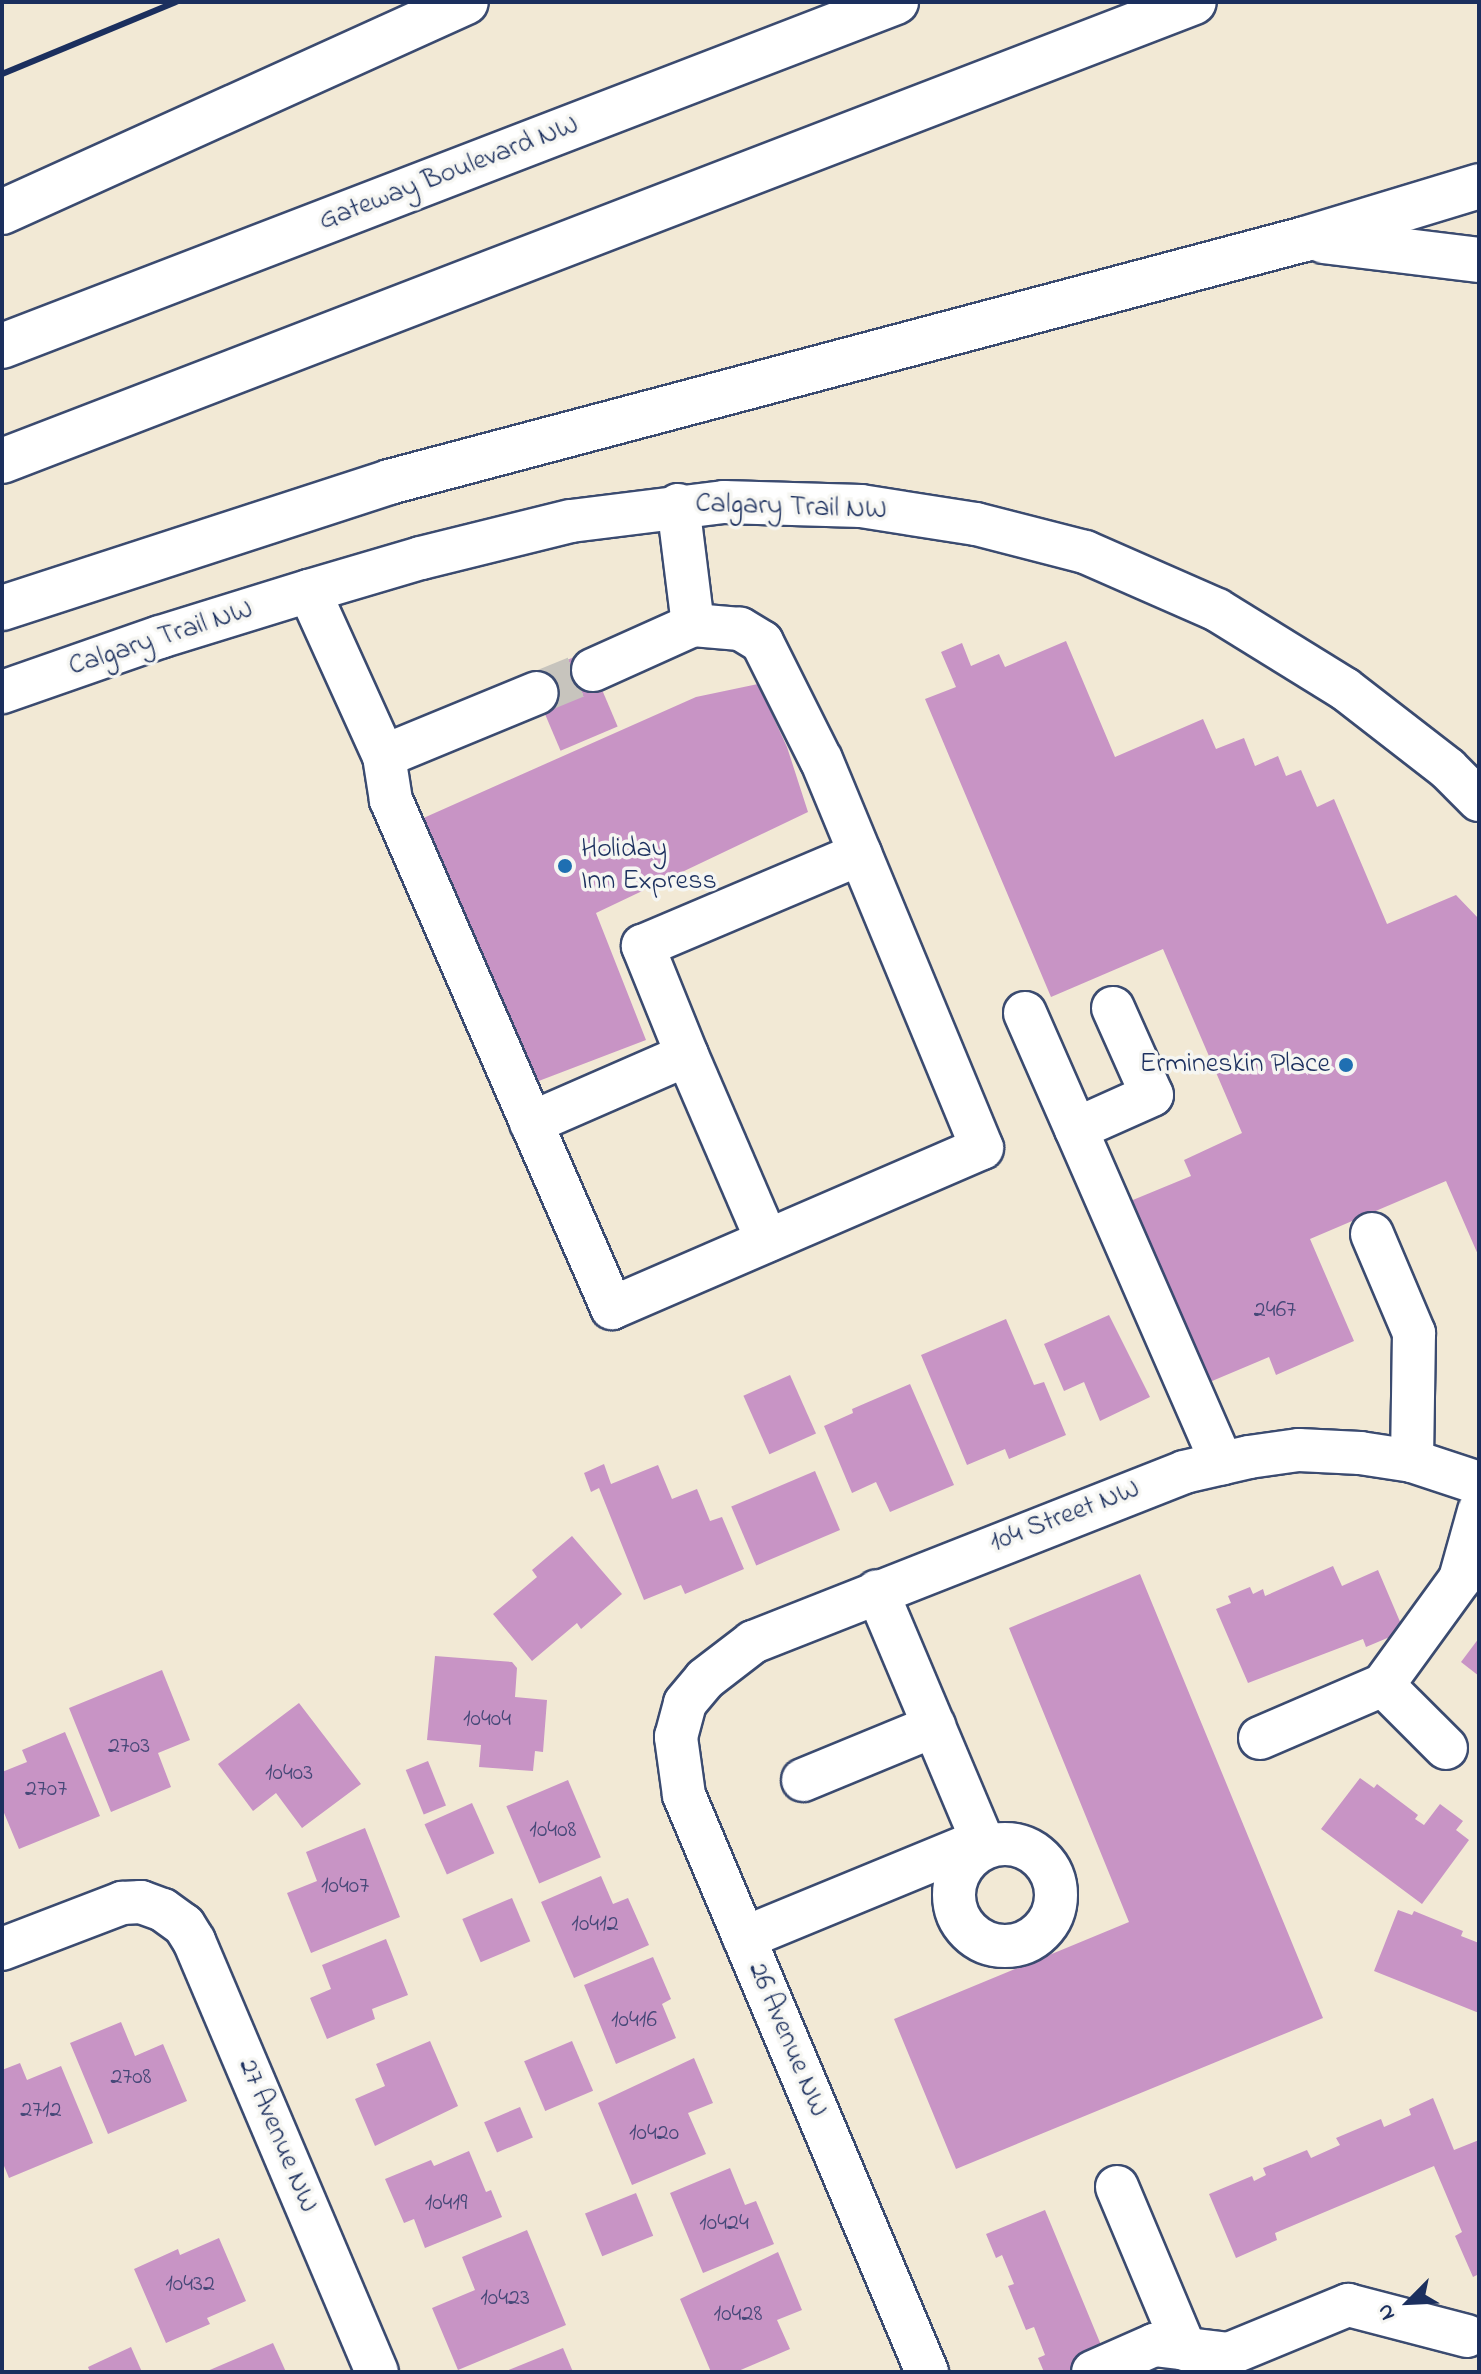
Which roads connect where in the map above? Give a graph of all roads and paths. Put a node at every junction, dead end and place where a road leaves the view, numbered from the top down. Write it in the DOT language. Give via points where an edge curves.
graph roads {
  1 [pos="466,2"];
  2 [pos="896,2"];
  3 [pos="1194,2"];
  4 [pos="1479,186"];
  5 [pos="2,212"];
  6 [pos="1305,239"];
  7 [pos="1479,260"];
  8 [pos="2,346"];
  9 [pos="2,461"];
  10 [pos="678,505"];
  11 [pos="309,591"];
  12 [pos="2,608"];
  13 [pos="693,625"];
  14 [pos="593,670"];
  15 [pos="2,692"];
  16 [pos="537,693"];
  17 [pos="384,756"];
  18 [pos="1479,800"];
  19 [pos="860,854"];
  20 [pos="1113,1008"];
  21 [pos="1025,1013"];
  22 [pos="687,1055"];
  23 [pos="531,1123"];
  24 [pos="1076,1129"];
  25 [pos="1372,1234"];
  26 [pos="767,1241"];
  27 [pos="1412,1461"];
  28 [pos="1222,1463"];
  29 [pos="1479,1483"];
  30 [pos="1479,1511"];
  31 [pos="877,1591"];
  32 [pos="1383,1685"];
  33 [pos="685,1703"];
  34 [pos="934,1726"];
  35 [pos="1260,1738"];
  36 [pos="1446,1748"];
  37 [pos="803,1780"];
  38 [pos="744,1938"];
  39 [pos="2,1949"];
  40 [pos="1117,2187"];
  41 [pos="1467,2336"];
  42 [pos="1185,2349"];
  43 [pos="377,2372"];
  44 [pos="927,2372"];
  45 [pos="1093,2372"];
  1 -- 5 [label="highway"];
  2 -- 8 [label="highway, Gateway Boulevard NW"];
  3 -- 9 [label="highway"];
  4 -- 6 [label="highway"];
  6 -- 7 [label="highway"];
  6 -- 12 [label="highway" via="389,482"];
  10 -- 11 [label="street, Calgary Trail NW" via="493,539"];
  10 -- 13 [label="street"];
  10 -- 18 [label="street, Calgary Trail NW" via="757,501 861,506 976,524 1085,552 1204,604 1276,643 1404,734"];
  11 -- 15 [label="street, Calgary Trail NW"];
  11 -- 17 [label="street"];
  13 -- 14 [label="street"];
  13 -- 19 [label="street" via="740,629 762,642 821,760"];
  16 -- 17 [label="street"];
  17 -- 23 [label="street" via="391,800"];
  19 -- 22 [label="street" via="643,946"];
  19 -- 26 [label="street" via="982,1148"];
  20 -- 24 [label="street" via="1152,1095"];
  21 -- 24 [label="street"];
  22 -- 23 [label="street"];
  22 -- 26 [label="street"];
  23 -- 26 [label="street" via="612,1308"];
  24 -- 28 [label="street"];
  25 -- 27 [label="street" via="1414,1333"];
  27 -- 28 [label="street, 104 Street NW" via="1299,1450"];
  27 -- 29 [label="street, 104 Street NW"];
  28 -- 31 [label="street, 104 Street NW" via="1124,1493"];
  30 -- 32 [label="street" via="1460,1579"];
  31 -- 33 [label="street, 104 Street NW" via="753,1642 705,1679"];
  31 -- 34 [label="street"];
  32 -- 35 [label="street"];
  32 -- 36 [label="street"];
  33 -- 38 [label="street, 26 Avenue NW" via="676,1737 684,1795"];
  34 -- 37 [label="street"];
  34 -- 38 [label="street" via="984,1844"];
  38 -- 44 [label="street, 26 Avenue NW"];
  39 -- 43 [label="street, 27 Avenue NW" via="122,1903 141,1902 184,1925"];
  40 -- 42 [label="street"];
  41 -- 42 [label="street" via="1348,2305 1229,2354"];
  42 -- 45 [label="street" via="1154,2345"];
}
